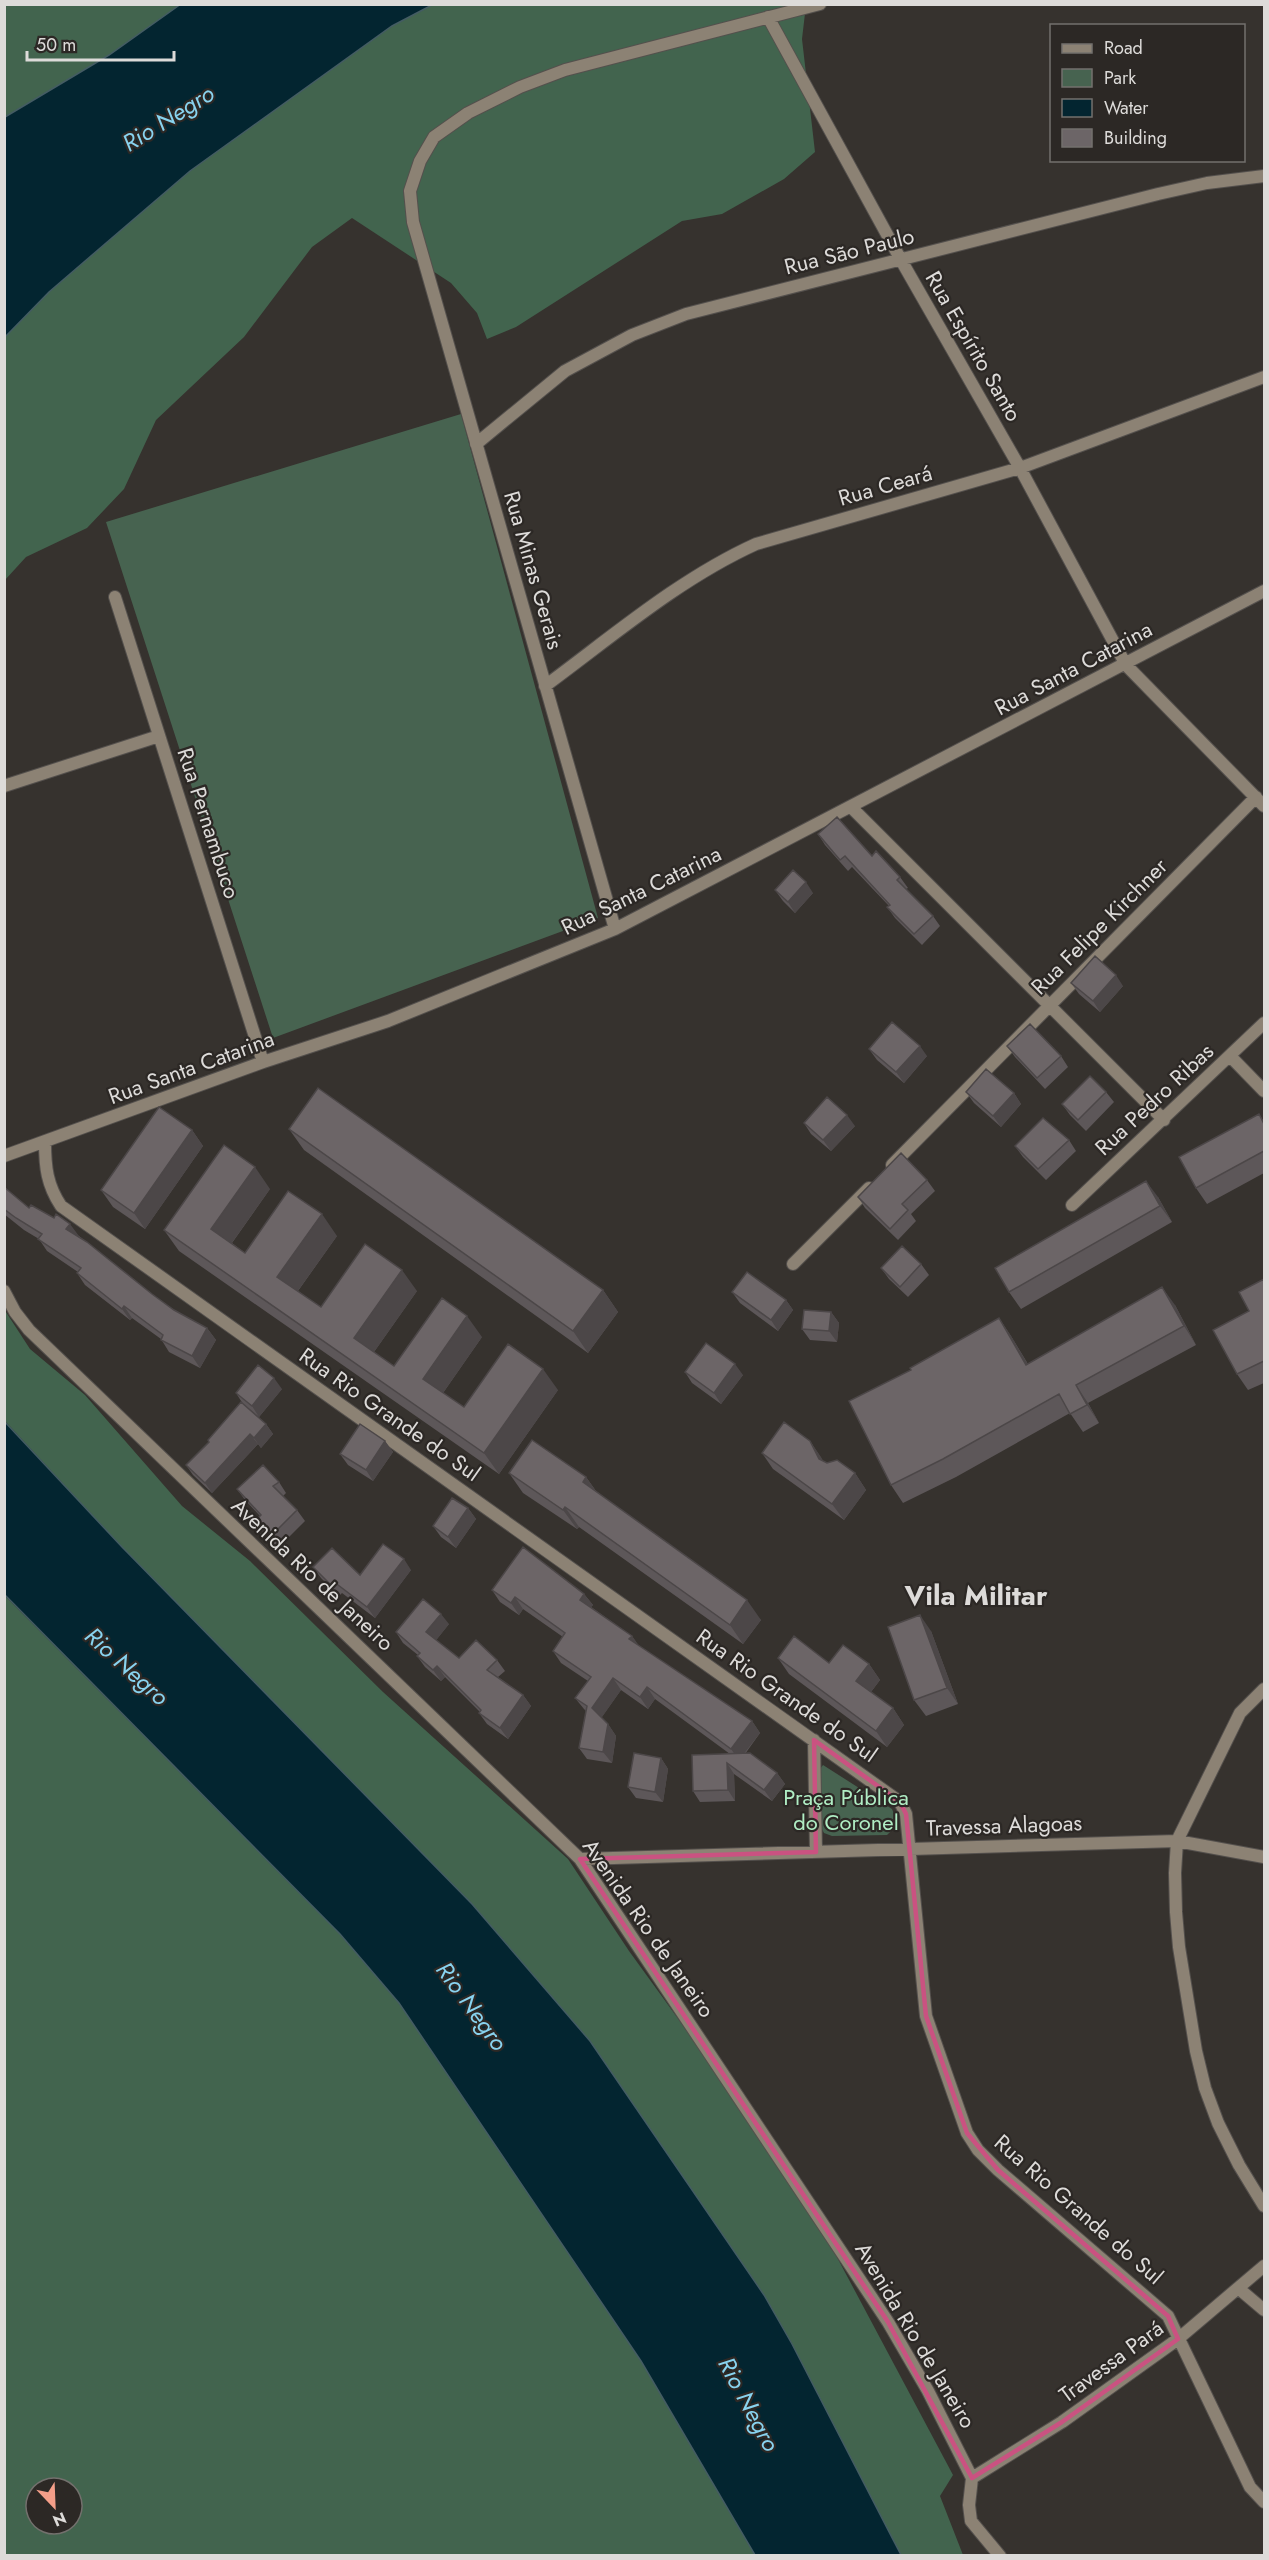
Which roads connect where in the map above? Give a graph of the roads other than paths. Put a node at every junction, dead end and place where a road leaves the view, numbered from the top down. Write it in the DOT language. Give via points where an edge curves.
graph roads {
  1 [pos="820,4"];
  2 [pos="768,17"];
  3 [pos="1264,177"];
  4 [pos="901,260"];
  5 [pos="1264,377"];
  6 [pos="476,444"];
  7 [pos="1020,468"];
  8 [pos="1264,591"];
  9 [pos="115,597"];
  10 [pos="1125,664"];
  11 [pos="545,686"];
  12 [pos="159,736"];
  13 [pos="4,786"];
  14 [pos="1260,801"];
  15 [pos="851,807"];
  16 [pos="615,929"];
  17 [pos="1050,1005"];
  18 [pos="1264,1023"];
  19 [pos="1230,1056"];
  20 [pos="263,1062"];
  21 [pos="1264,1091"];
  22 [pos="1164,1120"];
  23 [pos="45,1142"];
  24 [pos="4,1156"];
  25 [pos="1072,1205"];
  26 [pos="793,1264"];
  27 [pos="4,1291"];
  28 [pos="1264,1689"];
  29 [pos="813,1740"];
  30 [pos="1177,1841"];
  31 [pos="909,1849"];
  32 [pos="816,1852"];
  33 [pos="1264,1857"];
  34 [pos="580,1859"];
  35 [pos="1264,2206"];
  36 [pos="1264,2266"];
  37 [pos="1238,2288"];
  38 [pos="1264,2310"];
  39 [pos="1178,2339"];
  40 [pos="972,2478"];
  41 [pos="1264,2502"];
  42 [pos="1000,2556"];
  1 -- 2 [label="street"];
  2 -- 4 [label="street, Rua Espírito Santo"];
  2 -- 6 [label="street, Rua Minas Gerais" via="565,70 519,87 468,113 434,137 420,161 410,191 413,222"];
  3 -- 4 [label="street, Rua São Paulo" via="1158,194"];
  4 -- 6 [label="street, Rua São Paulo" via="686,314 632,334 565,371"];
  4 -- 7 [label="street, Rua Espírito Santo"];
  5 -- 7 [label="street, Rua Ceará"];
  6 -- 11 [label="street, Rua Minas Gerais"];
  7 -- 10 [label="street, Rua Espírito Santo"];
  7 -- 11 [label="street, Rua Ceará" via="756,544 723,559"];
  8 -- 10 [label="street, Rua Santa Catarina"];
  9 -- 12 [label="street, Rua Pernambuco"];
  10 -- 14 [label="street, Rua Espírito Santo"];
  10 -- 15 [label="street, Rua Santa Catarina"];
  11 -- 16 [label="street, Rua Minas Gerais"];
  12 -- 13 [label="street"];
  12 -- 20 [label="street, Rua Pernambuco"];
  14 -- 17 [label="street, Rua Felipe Kirchner"];
  15 -- 16 [label="street, Rua Santa Catarina"];
  15 -- 17 [label="street"];
  16 -- 20 [label="street, Rua Santa Catarina" via="388,1020"];
  17 -- 22 [label="street"];
  17 -- 26 [label="street, Rua Felipe Kirchner"];
  18 -- 19 [label="street, Rua Pedro Ribas"];
  19 -- 21 [label="street"];
  19 -- 22 [label="street, Rua Pedro Ribas"];
  20 -- 23 [label="street, Rua Santa Catarina"];
  22 -- 25 [label="street, Rua Pedro Ribas"];
  23 -- 24 [label="street, Rua Santa Catarina"];
  23 -- 29 [label="street, Rua Rio Grande do Sul" via="45,1172 61,1206"];
  27 -- 34 [label="street, Avenida Rio de Janeiro" via="29,1330"];
  28 -- 30 [label="street" via="1240,1713"];
  29 -- 31 [label="street, Rua Rio Grande do Sul" via="900,1802 906,1814"];
  29 -- 32 [label="street"];
  30 -- 31 [label="street, Travessa Alagoas"];
  30 -- 33 [label="street, Travessa Alagoas"];
  30 -- 35 [label="street" via="1176,1912 1200,2069 1218,2123"];
  31 -- 32 [label="street, Travessa Alagoas"];
  31 -- 39 [label="street, Rua Rio Grande do Sul" via="926,2016 967,2133 998,2170 1168,2316"];
  32 -- 34 [label="street, Travessa Alagoas"];
  34 -- 40 [label="street, Avenida Rio de Janeiro" via="888,2322"];
  36 -- 37 [label="street, Travessa Pará"];
  37 -- 38 [label="street"];
  37 -- 39 [label="street, Travessa Pará"];
  39 -- 40 [label="street, Travessa Pará" via="1062,2422"];
  39 -- 41 [label="street, Rua Rio Grande do Sul" via="1250,2487"];
  40 -- 42 [label="street" via="971,2521"];
}
